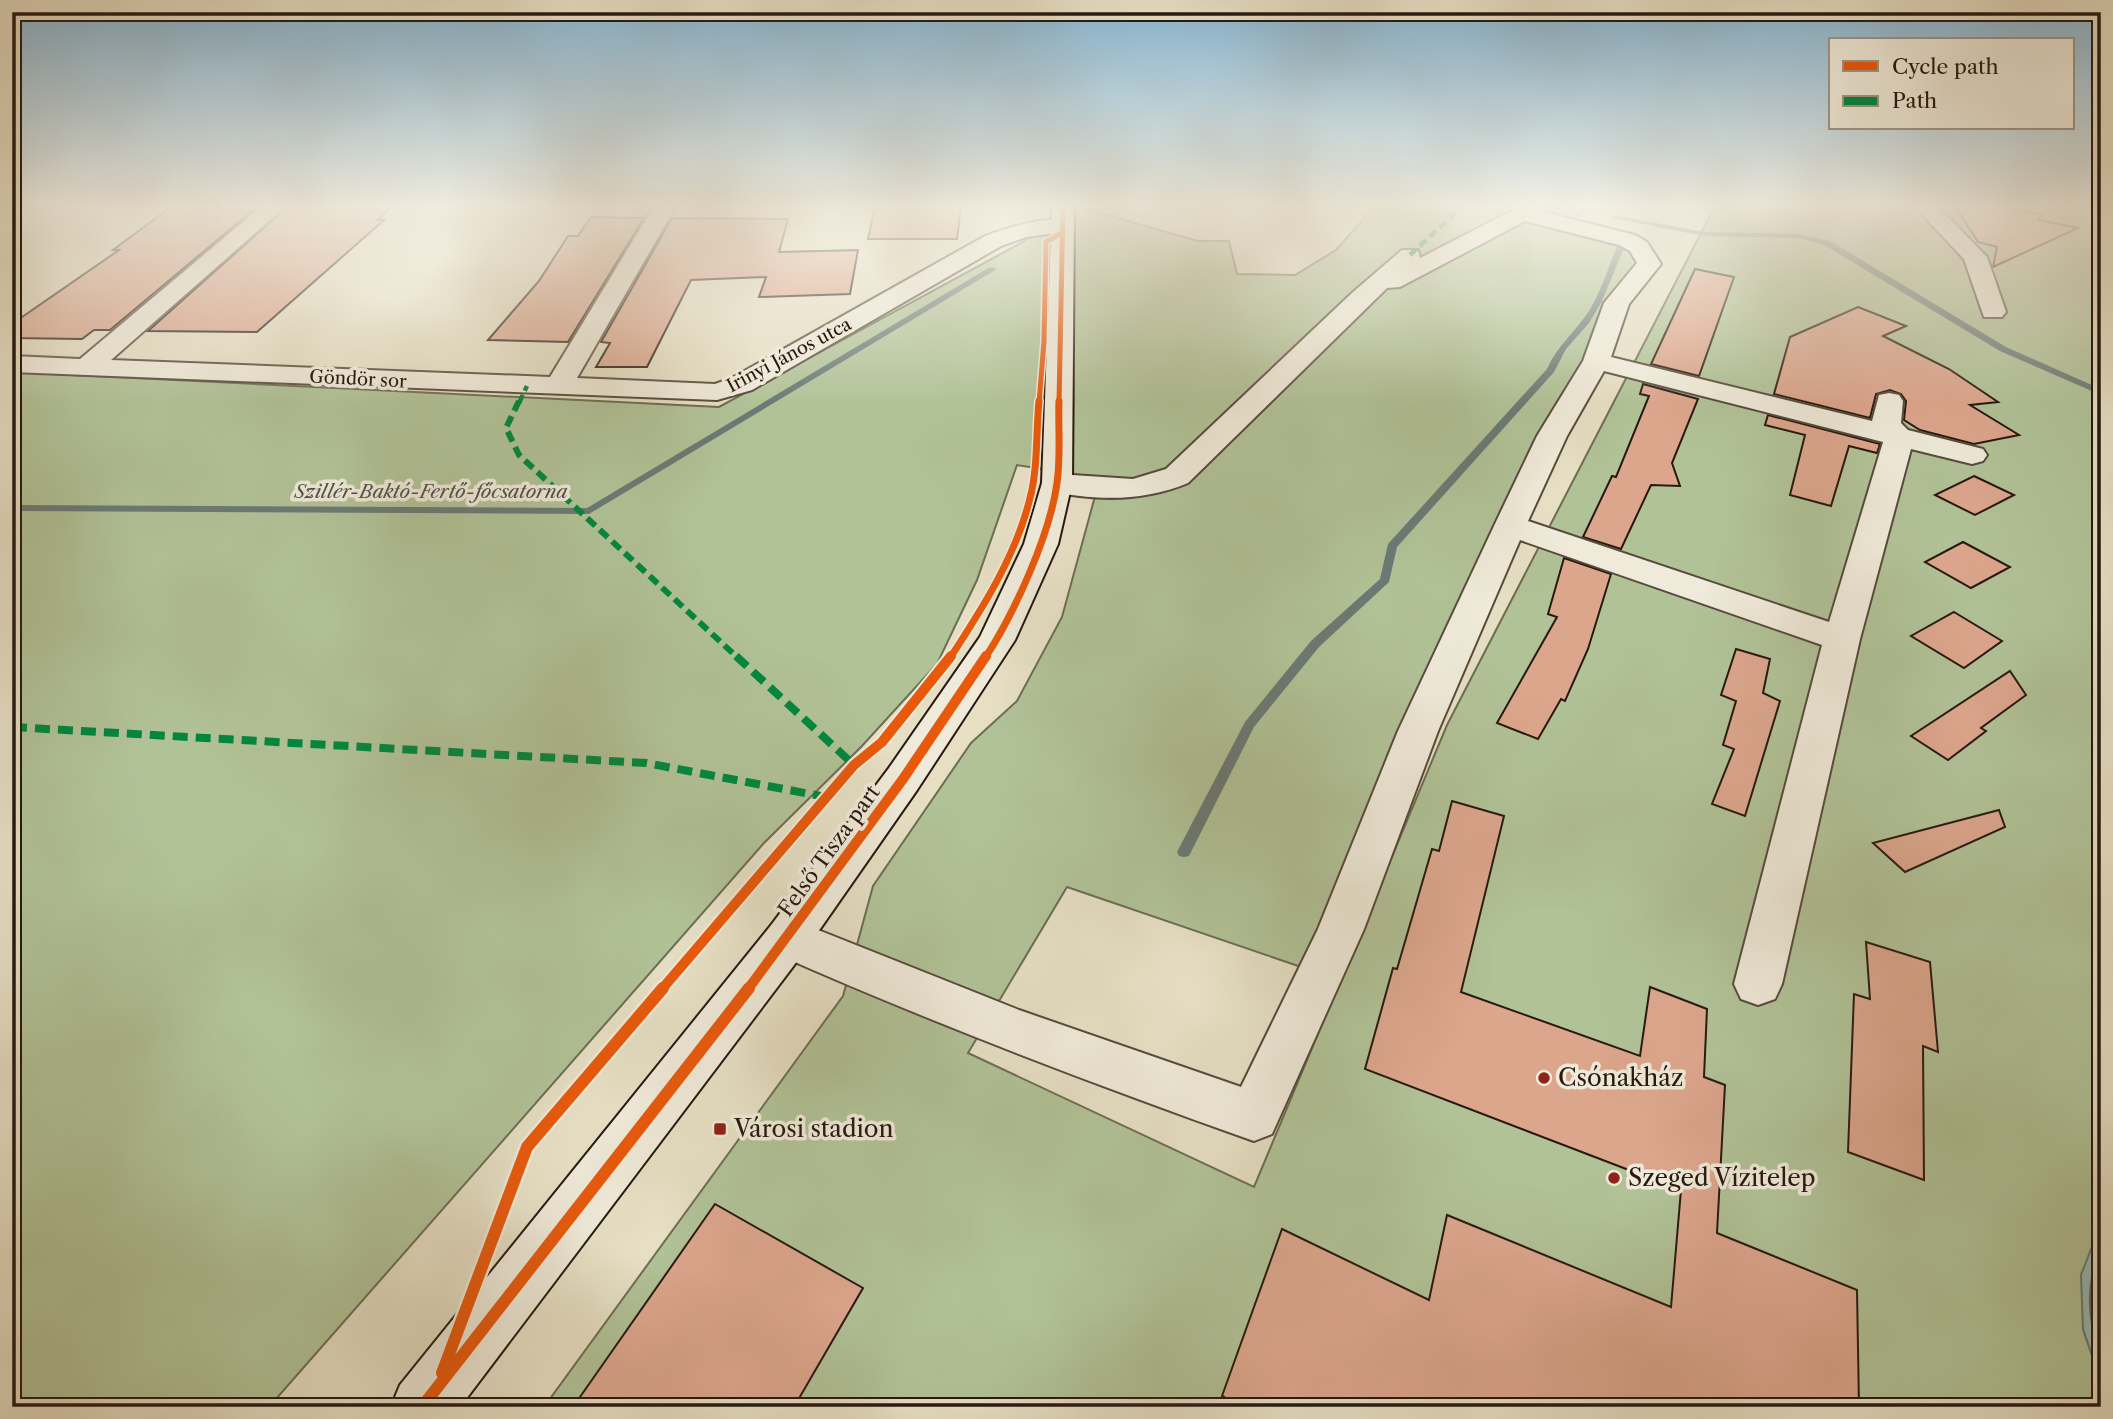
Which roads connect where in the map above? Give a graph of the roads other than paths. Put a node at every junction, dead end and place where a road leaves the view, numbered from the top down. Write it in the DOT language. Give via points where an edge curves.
graph roads {
  1 [pos="197,272"];
  2 [pos="626,272"];
  3 [pos="938,272"];
  4 [pos="1062,272"];
  5 [pos="1390,272"];
  6 [pos="1411,272"];
  7 [pos="1642,272"];
  8 [pos="1980,272"];
  9 [pos="1361,298"];
  10 [pos="1993,312"];
  11 [pos="1595,361"];
  12 [pos="12,364"];
  13 [pos="86,367"];
  14 [pos="557,388"];
  15 [pos="704,394"];
  16 [pos="1889,401"];
  17 [pos="1899,438"];
  18 [pos="1972,455"];
  19 [pos="1056,483"];
  20 [pos="1510,526"];
  21 [pos="1842,639"];
  22 [pos="788,938"];
  23 [pos="1758,984"];
  24 [pos="422,1407"];
  1 -- 13 [label="street"];
  2 -- 14 [label="street"];
  3 -- 15 [label="street, Irinyi János utca" via="743,384"];
  4 -- 19 [label="street, Felső Tisza part"];
  5 -- 9 [label="street"];
  6 -- 9 [label="street"];
  7 -- 11 [label="street" via="1617,303"];
  8 -- 10 [label="street"];
  9 -- 19 [label="street" via="1177,475 1156,486 1130,491"];
  11 -- 17 [label="street"];
  11 -- 20 [label="street" via="1552,436"];
  12 -- 13 [label="street, Göndör sor"];
  13 -- 14 [label="street, Göndör sor"];
  14 -- 15 [label="street, Göndör sor"];
  16 -- 17 [label="street" via="1886,424"];
  17 -- 18 [label="street"];
  17 -- 21 [label="street"];
  19 -- 22 [label="street, Felső Tisza part" via="1041,544 997,640"];
  20 -- 21 [label="street"];
  20 -- 22 [label="street" via="1418,731 1341,929 1254,1116 1112,1068"];
  21 -- 23 [label="street"];
  22 -- 24 [label="street, Felső Tisza part"];
}
